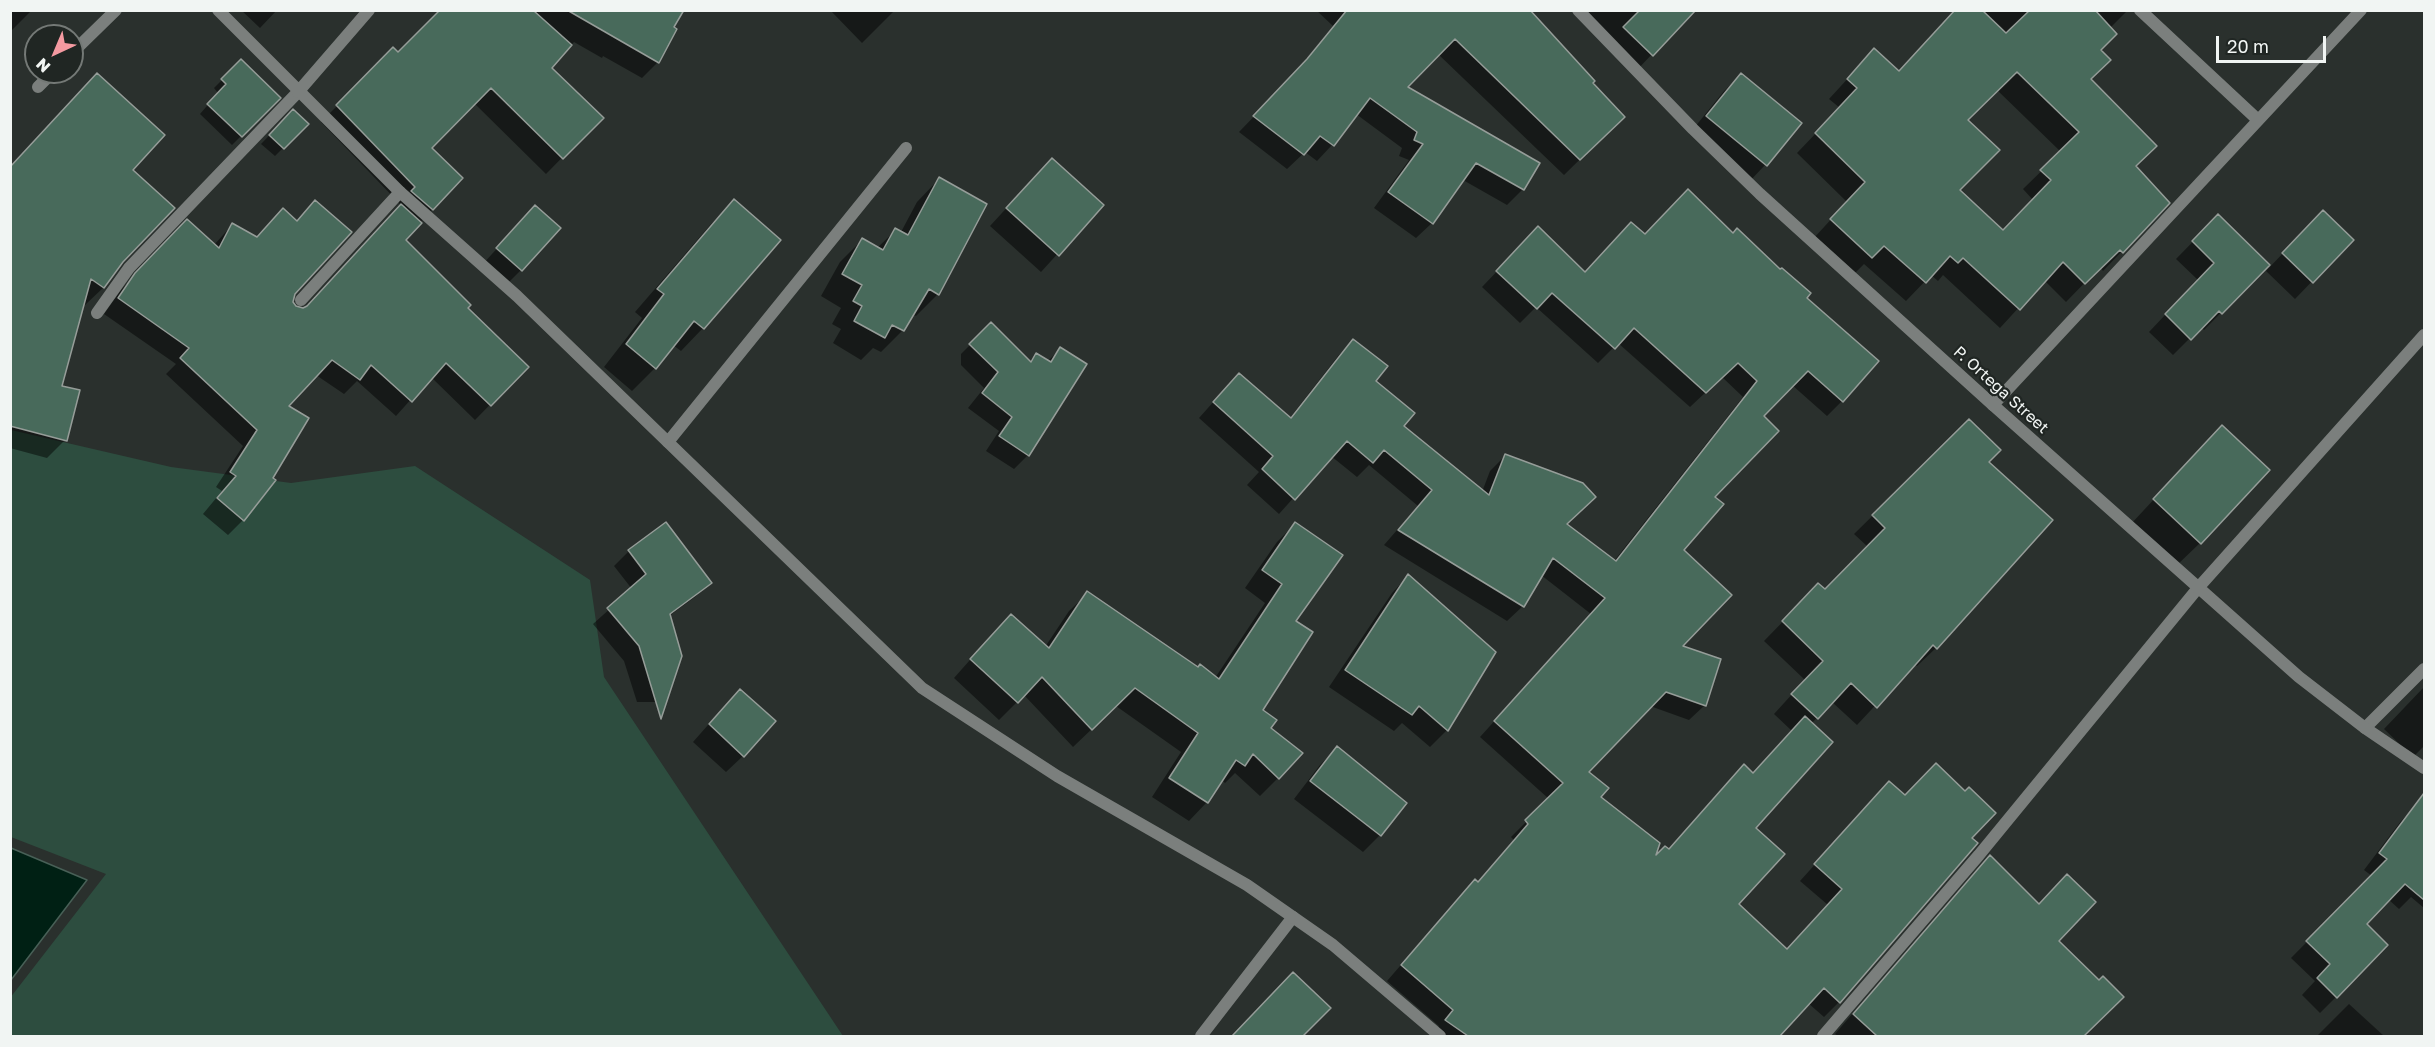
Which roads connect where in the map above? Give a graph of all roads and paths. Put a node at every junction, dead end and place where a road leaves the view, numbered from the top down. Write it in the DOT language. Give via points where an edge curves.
graph roads {
  1 [pos="116,10"];
  2 [pos="218,10"];
  3 [pos="369,10"];
  4 [pos="1578,10"];
  5 [pos="2140,10"];
  6 [pos="2361,10"];
  7 [pos="84,41"];
  8 [pos="41,84"];
  9 [pos="38,87"];
  10 [pos="298,92"];
  11 [pos="2258,120"];
  12 [pos="906,148"];
  13 [pos="400,192"];
  14 [pos="301,300"];
  15 [pos="97,313"];
  16 [pos="2424,335"];
  17 [pos="1993,405"];
  18 [pos="668,442"];
  19 [pos="2198,588"];
  20 [pos="2424,669"];
  21 [pos="2365,728"];
  22 [pos="2424,768"];
  23 [pos="1293,917"];
  24 [pos="1201,1036"];
  25 [pos="1440,1036"];
  26 [pos="1823,1036"];
  1 -- 7 [label="street"];
  2 -- 10 [label="street"];
  3 -- 10 [label="street"];
  4 -- 17 [label="street, P. Ortega Street" via="1727,162"];
  5 -- 11 [label="street"];
  6 -- 11 [label="street"];
  8 -- 9 [label="street"];
  10 -- 13 [label="street"];
  10 -- 15 [label="street" via="129,268"];
  11 -- 17 [label="street"];
  12 -- 18 [label="street"];
  13 -- 14 [label="street"];
  13 -- 18 [label="street" via="517,296"];
  16 -- 19 [label="street"];
  17 -- 19 [label="street, P. Ortega Street"];
  18 -- 23 [label="street" via="922,688 1057,776 1247,885"];
  19 -- 21 [label="street, P. Ortega Street" via="2299,677"];
  19 -- 26 [label="street" via="1979,855"];
  20 -- 21 [label="street"];
  21 -- 22 [label="street, P. Ortega Street"];
  23 -- 24 [label="street"];
  23 -- 25 [label="street" via="1333,945"];
}
